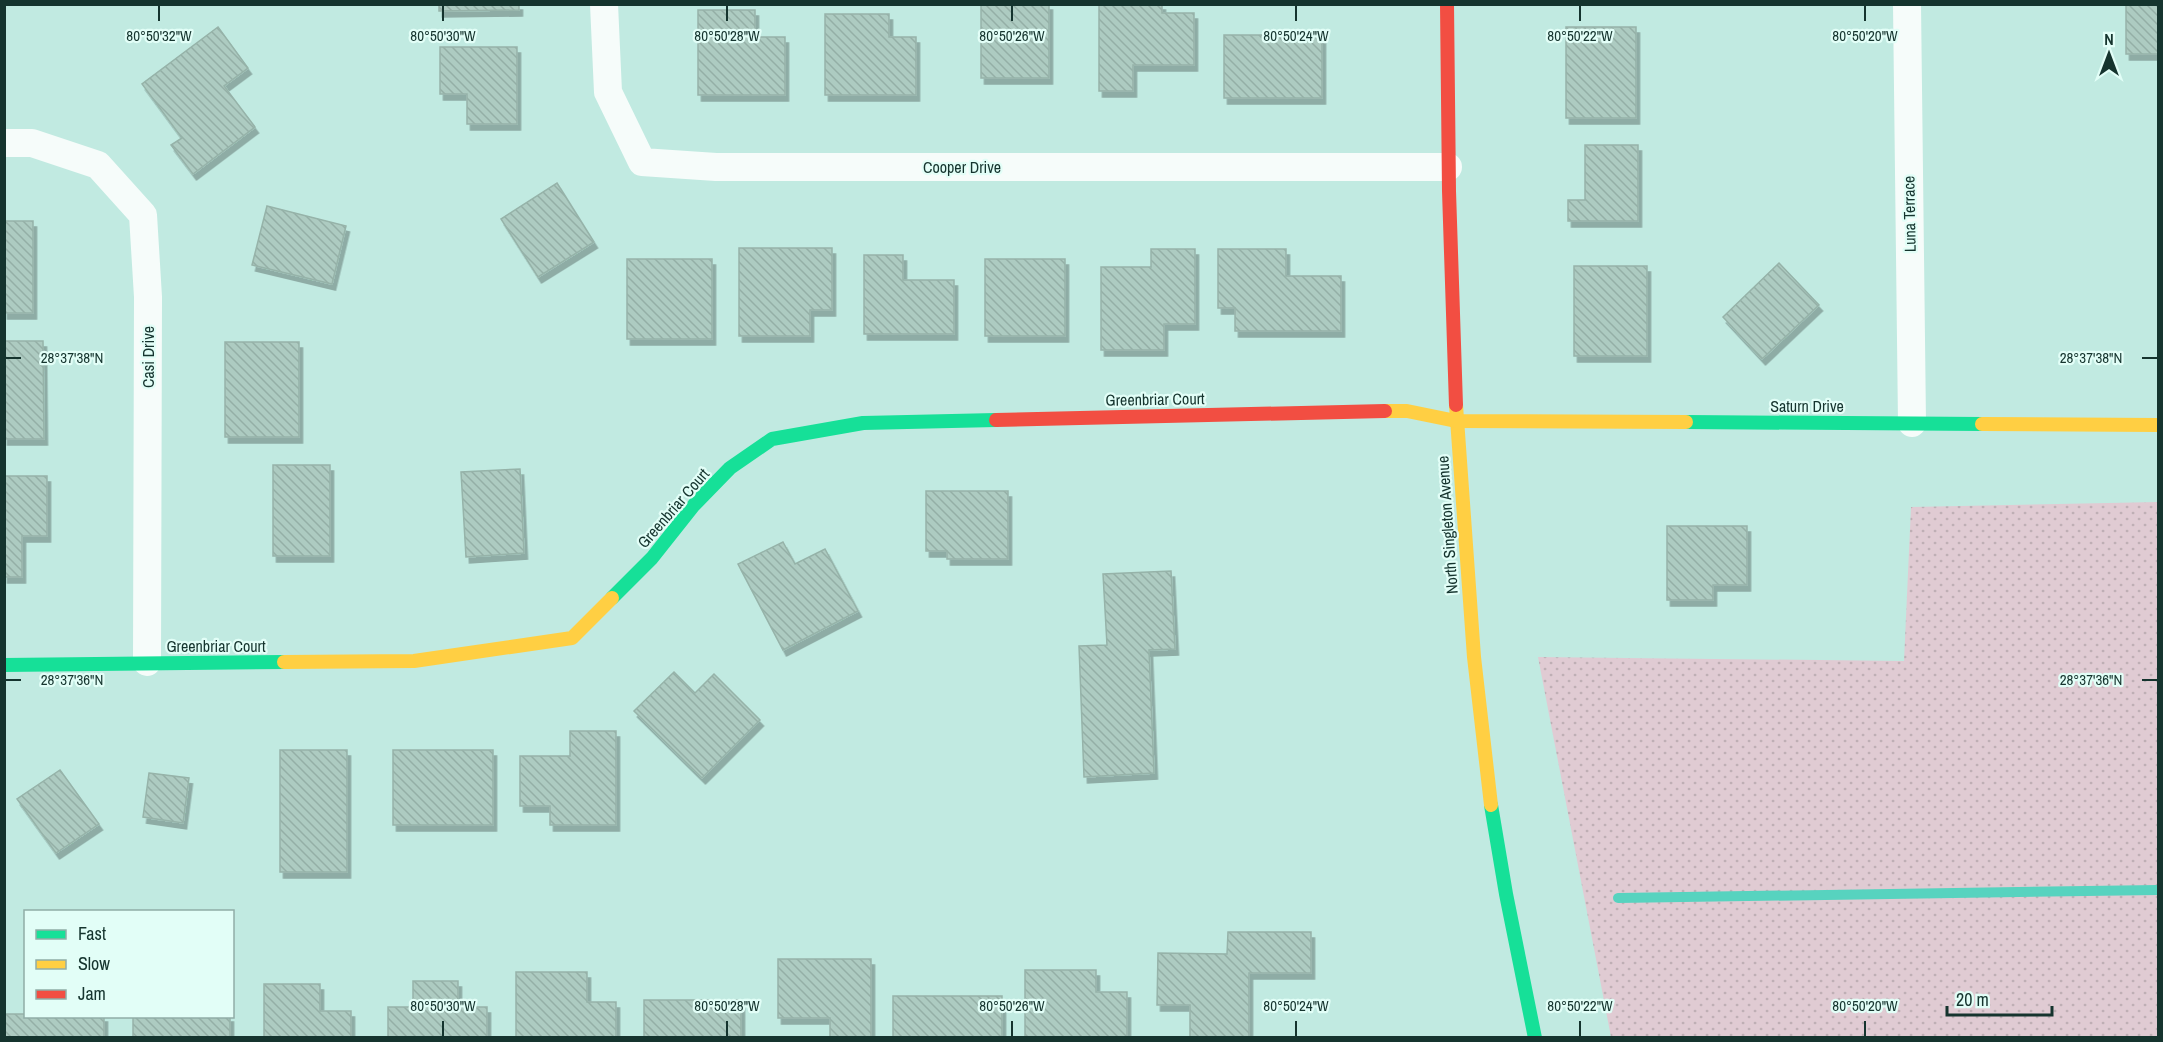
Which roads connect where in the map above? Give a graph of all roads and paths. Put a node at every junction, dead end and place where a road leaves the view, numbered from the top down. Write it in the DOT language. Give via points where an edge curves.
graph roads {
  1 [pos="604,4"];
  2 [pos="1447,4"];
  3 [pos="1907,4"];
  4 [pos="4,143"];
  5 [pos="1448,167"];
  6 [pos="1456,421"];
  7 [pos="1912,423"];
  8 [pos="2158,425"];
  9 [pos="147,662"];
  10 [pos="4,665"];
  11 [pos="1535,1038"];
  1 -- 5 [label="street, Cooper Drive" via="608,92 642,162 716,167"];
  2 -- 5 [label="street, North Singleton Avenue"];
  3 -- 7 [label="street, Luna Terrace"];
  4 -- 9 [label="street, Casi Drive" via="32,143 98,165 143,215 148,297"];
  5 -- 6 [label="street, North Singleton Avenue"];
  6 -- 7 [label="street, Saturn Drive"];
  6 -- 9 [label="street, Greenbriar Court" via="1407,411 863,423 772,439 730,468 652,558 573,638 414,661"];
  6 -- 11 [label="street, North Singleton Avenue" via="1484,751 1506,893"];
  7 -- 8 [label="street, Saturn Drive"];
  9 -- 10 [label="street, Greenbriar Court"];
}
